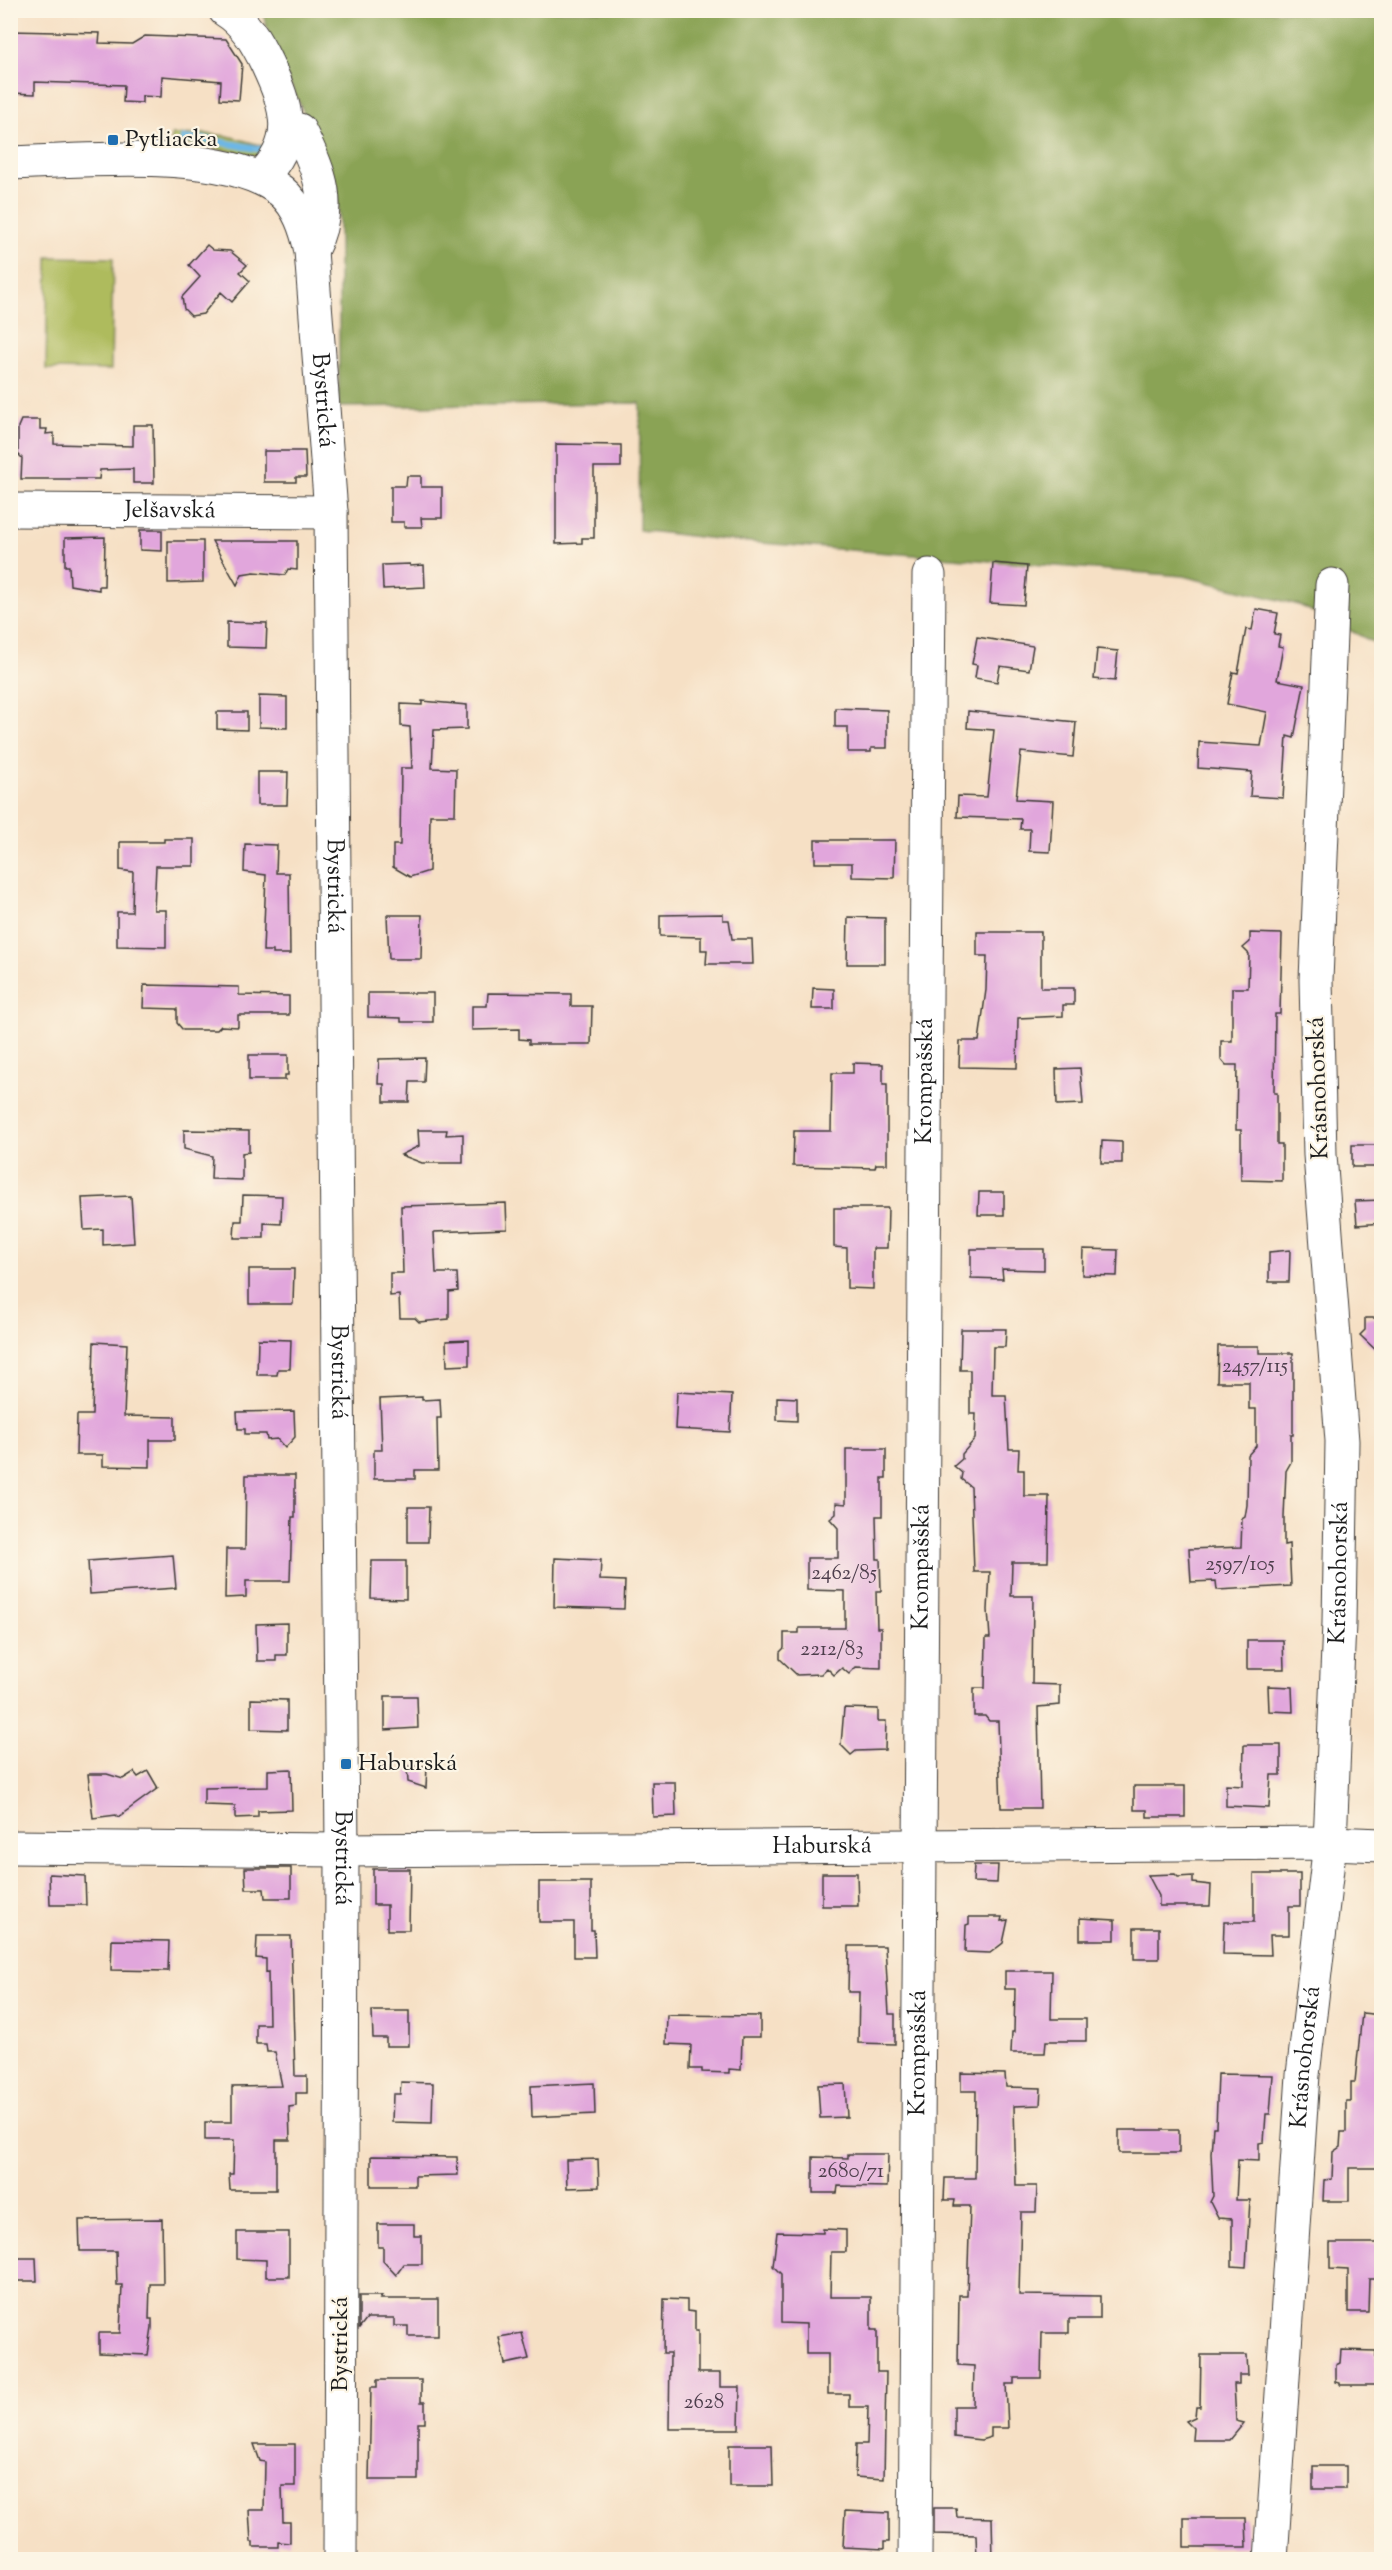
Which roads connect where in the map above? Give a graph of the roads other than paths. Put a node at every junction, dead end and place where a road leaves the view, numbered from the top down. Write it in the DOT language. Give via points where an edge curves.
graph roads {
  1 [pos="225,10"];
  2 [pos="283,99"];
  3 [pos="299,130"];
  4 [pos="10,163"];
  5 [pos="271,185"];
  6 [pos="311,251"];
  7 [pos="10,510"];
  8 [pos="331,512"];
  9 [pos="929,575"];
  10 [pos="1332,585"];
  11 [pos="1330,1844"];
  12 [pos="919,1845"];
  13 [pos="1382,1845"];
  14 [pos="10,1847"];
  15 [pos="342,1850"];
  16 [pos="340,2559"];
  17 [pos="915,2559"];
  18 [pos="1270,2559"];
  1 -- 2 [label="street" via="245,26"];
  2 -- 3 [label="street"];
  2 -- 5 [label="street" via="283,146 271,167"];
  3 -- 5 [label="street" via="304,165 298,175"];
  3 -- 6 [label="street" via="322,183 321,227"];
  4 -- 5 [label="street" via="156,158 231,168"];
  5 -- 6 [label="street, Bystrická" via="300,217"];
  6 -- 8 [label="street, Bystrická"];
  7 -- 8 [label="street, Jelšavská"];
  8 -- 15 [label="street, Bystrická"];
  9 -- 12 [label="street, Krompašská"];
  10 -- 11 [label="street, Krásnohorská" via="1316,980 1320,1155 1342,1441"];
  11 -- 12 [label="street, Haburská"];
  11 -- 13 [label="street, Haburská"];
  11 -- 18 [label="street, Krásnohorská" via="1303,2075"];
  12 -- 15 [label="street, Haburská"];
  12 -- 17 [label="street, Krompašská"];
  14 -- 15 [label="street, Haburská"];
  15 -- 16 [label="street, Bystrická"];
}
